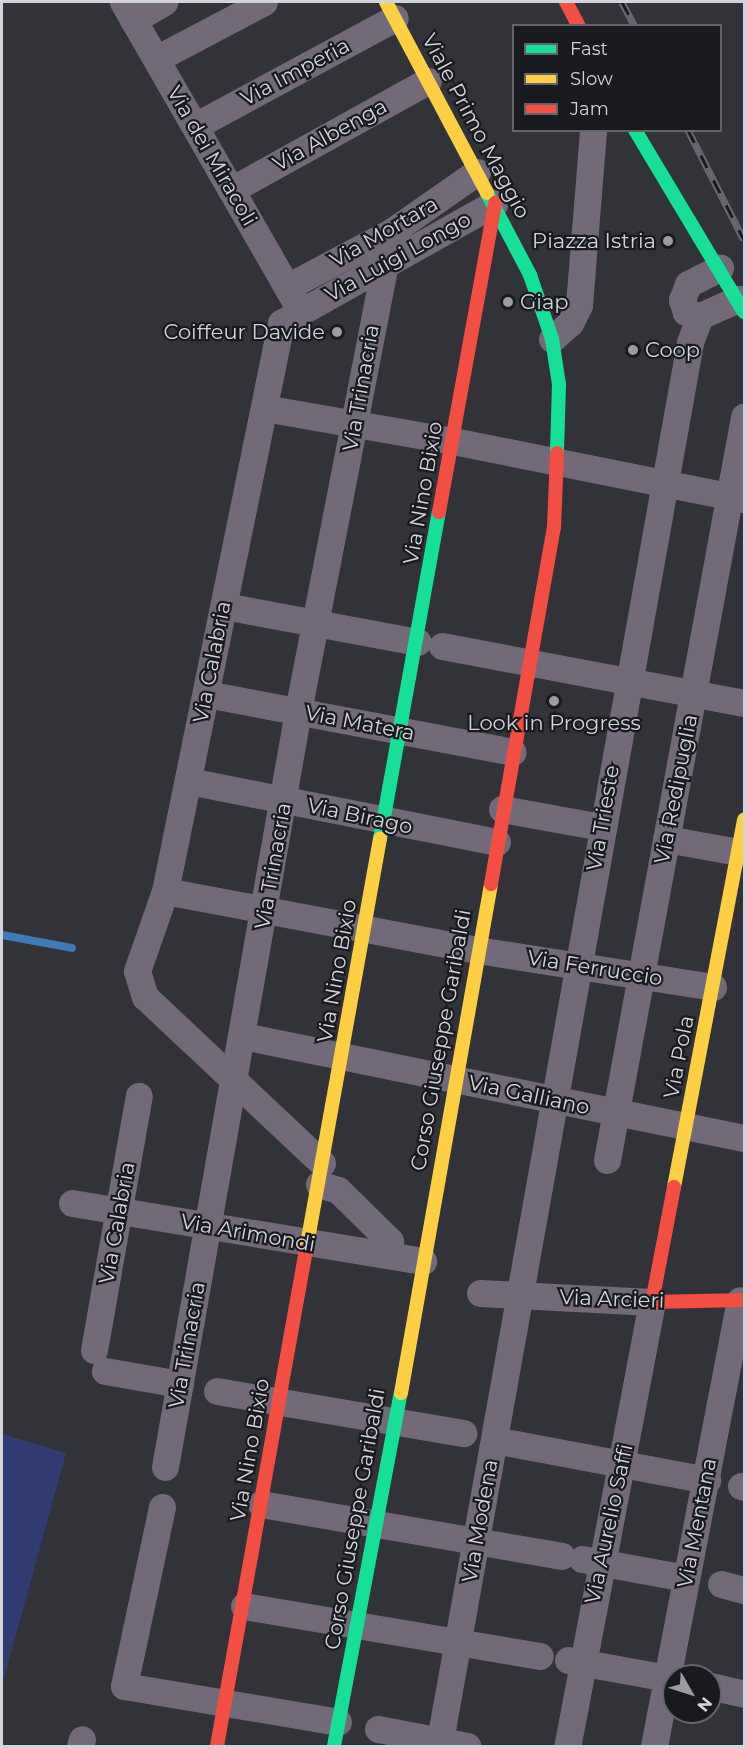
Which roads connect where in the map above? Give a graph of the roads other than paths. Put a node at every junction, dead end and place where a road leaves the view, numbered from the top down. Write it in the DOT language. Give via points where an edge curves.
graph roads {
  1 [pos="165,2"];
  2 [pos="264,2"];
  3 [pos="566,2"];
  4 [pos="128,10"];
  5 [pos="390,10"];
  6 [pos="578,24"];
  7 [pos="156,59"];
  8 [pos="428,81"];
  9 [pos="195,126"];
  10 [pos="593,132"];
  11 [pos="636,132"];
  12 [pos="477,172"];
  13 [pos="231,190"];
  14 [pos="495,203"];
  15 [pos="391,232"];
  16 [pos="382,266"];
  17 [pos="720,268"];
  18 [pos="287,287"];
  19 [pos="741,305"];
  20 [pos="700,316"];
  21 [pos="291,317"];
  22 [pos="552,339"];
  23 [pos="264,408"];
  24 [pos="744,417"];
  25 [pos="355,423"];
  26 [pos="453,441"];
  27 [pos="556,462"];
  28 [pos="663,483"];
  29 [pos="737,498"];
  30 [pos="224,606"];
  31 [pos="316,623"];
  32 [pos="430,644"];
  33 [pos="530,663"];
  34 [pos="628,681"];
  35 [pos="694,693"];
  36 [pos="206,694"];
  37 [pos="744,703"];
  38 [pos="298,711"];
  39 [pos="402,731"];
  40 [pos="513,752"];
  41 [pos="189,781"];
  42 [pos="285,801"];
  43 [pos="502,809"];
  44 [pos="744,820"];
  45 [pos="384,823"];
  46 [pos="601,827"];
  47 [pos="666,839"];
  48 [pos="497,842"];
  49 [pos="741,852"];
  50 [pos="165,891"];
  51 [pos="265,908"];
  52 [pos="366,928"];
  53 [pos="477,950"];
  54 [pos="578,964"];
  55 [pos="642,974"];
  56 [pos="714,987"];
  57 [pos="243,1036"];
  58 [pos="343,1055"];
  59 [pos="235,1080"];
  60 [pos="455,1080"];
  61 [pos="139,1096"];
  62 [pos="552,1100"];
  63 [pos="616,1113"];
  64 [pos="687,1127"];
  65 [pos="744,1138"];
  66 [pos="607,1160"];
  67 [pos="320,1174"];
  68 [pos="72,1203"];
  69 [pos="119,1210"];
  70 [pos="209,1225"];
  71 [pos="309,1244"];
  72 [pos="388,1255"];
  73 [pos="423,1261"];
  74 [pos="480,1293"];
  75 [pos="742,1294"];
  76 [pos="521,1295"];
  77 [pos="652,1302"];
  78 [pos="180,1384"];
  79 [pos="217,1391"];
  80 [pos="280,1402"];
  81 [pos="394,1422"];
  82 [pos="463,1433"];
  83 [pos="494,1440"];
  84 [pos="622,1462"];
  85 [pos="165,1467"];
  86 [pos="706,1480"];
  87 [pos="261,1504"];
  88 [pos="162,1507"];
  89 [pos="376,1522"];
  90 [pos="476,1541"];
  91 [pos="580,1559"];
  92 [pos="686,1578"];
  93 [pos="244,1606"];
  94 [pos="360,1623"];
  95 [pos="458,1642"];
  96 [pos="540,1656"];
  97 [pos="575,1661"];
  98 [pos="670,1664"];
  99 [pos="662,1677"];
  100 [pos="722,1689"];
  101 [pos="744,1694"];
  102 [pos="225,1704"];
  103 [pos="662,1704"];
  104 [pos="378,1730"];
  105 [pos="336,1734"];
  106 [pos="439,1744"];
  107 [pos="217,1746"];
  108 [pos="467,1746"];
  109 [pos="567,1746"];
  110 [pos="654,1746"];
  1 -- 4 [label="street"];
  2 -- 7 [label="street"];
  3 -- 6 [label="street"];
  4 -- 7 [label="street, Via dei Miracoli"];
  5 -- 8 [label="street, Viale Primo Maggio"];
  5 -- 9 [label="street, Via Imperia"];
  7 -- 9 [label="street, Via dei Miracoli"];
  8 -- 12 [label="street, Viale Primo Maggio"];
  8 -- 13 [label="street, Via Albenga"];
  9 -- 13 [label="street, Via dei Miracoli"];
  10 -- 22 [label="street" via="579,305 570,323"];
  11 -- 17 [label="street"];
  12 -- 14 [label="street, Viale Primo Maggio"];
  12 -- 15 [label="street, Via Mortara"];
  13 -- 18 [label="street, Via dei Miracoli"];
  14 -- 16 [label="street, Via Luigi Longo"];
  14 -- 22 [label="street, Viale Primo Maggio" via="530,275"];
  14 -- 26 [label="street, Via Nino Bixio"];
  15 -- 16 [label="street, Via Trinacria"];
  15 -- 18 [label="street, Via Mortara"];
  16 -- 21 [label="street, Via Luigi Longo"];
  16 -- 25 [label="street, Via Trinacria"];
  17 -- 19 [label="street"];
  17 -- 20 [label="street" via="688,284 682,300 686,312"];
  18 -- 21 [label="street, Via dei Miracoli"];
  19 -- 20 [label="street"];
  20 -- 28 [label="street, Via Trieste" via="690,342"];
  21 -- 23 [label="street, Via Calabria"];
  22 -- 27 [label="street, Corso Giuseppe Garibaldi" via="558,384"];
  23 -- 25 [label="street"];
  23 -- 30 [label="street, Via Calabria"];
  24 -- 29 [label="street, Via Redipuglia"];
  25 -- 26 [label="street"];
  25 -- 31 [label="street, Via Trinacria"];
  26 -- 27 [label="street"];
  26 -- 32 [label="street, Via Nino Bixio"];
  27 -- 28 [label="street"];
  27 -- 33 [label="street, Corso Giuseppe Garibaldi" via="554,528"];
  28 -- 29 [label="street"];
  28 -- 34 [label="street, Via Trieste"];
  29 -- 35 [label="street, Via Redipuglia"];
  30 -- 31 [label="street"];
  30 -- 36 [label="street, Via Calabria"];
  31 -- 32 [label="street"];
  31 -- 38 [label="street, Via Trinacria"];
  32 -- 33 [label="street"];
  32 -- 39 [label="street, Via Nino Bixio"];
  33 -- 34 [label="street"];
  33 -- 40 [label="street, Corso Giuseppe Garibaldi"];
  34 -- 35 [label="street"];
  34 -- 46 [label="street, Via Trieste"];
  35 -- 37 [label="street"];
  35 -- 47 [label="street, Via Redipuglia"];
  36 -- 38 [label="street, Via Matera"];
  36 -- 41 [label="street, Via Calabria"];
  38 -- 39 [label="street, Via Matera"];
  38 -- 42 [label="street, Via Trinacria"];
  39 -- 40 [label="street, Via Matera"];
  39 -- 45 [label="street, Via Nino Bixio"];
  40 -- 43 [label="street, Corso Giuseppe Garibaldi"];
  41 -- 42 [label="street, Via Birago"];
  41 -- 50 [label="street, Via Calabria"];
  42 -- 45 [label="street, Via Birago"];
  42 -- 51 [label="street, Via Trinacria"];
  43 -- 46 [label="street"];
  43 -- 48 [label="street, Corso Giuseppe Garibaldi"];
  44 -- 49 [label="street, Via Pola"];
  45 -- 48 [label="street, Via Birago"];
  45 -- 52 [label="street, Via Nino Bixio"];
  46 -- 54 [label="street, Via Trieste"];
  47 -- 49 [label="street"];
  47 -- 55 [label="street, Via Redipuglia"];
  48 -- 53 [label="street, Corso Giuseppe Garibaldi"];
  49 -- 56 [label="street, Via Pola"];
  50 -- 51 [label="street, Via Ferruccio"];
  50 -- 59 [label="street, Via Calabria" via="137,972 145,998"];
  51 -- 52 [label="street, Via Ferruccio"];
  51 -- 57 [label="street, Via Trinacria"];
  52 -- 53 [label="street, Via Ferruccio"];
  52 -- 58 [label="street, Via Nino Bixio"];
  53 -- 54 [label="street, Via Ferruccio"];
  53 -- 60 [label="street, Corso Giuseppe Garibaldi"];
  54 -- 55 [label="street, Via Ferruccio"];
  54 -- 62 [label="street, Via Trieste"];
  55 -- 56 [label="street, Via Ferruccio"];
  55 -- 63 [label="street, Via Redipuglia"];
  56 -- 64 [label="street, Via Pola"];
  57 -- 58 [label="street, Via Galliano"];
  57 -- 59 [label="street, Via Trinacria"];
  58 -- 60 [label="street, Via Galliano"];
  58 -- 67 [label="street, Via Nino Bixio"];
  59 -- 67 [label="street"];
  59 -- 70 [label="street, Via Trinacria"];
  60 -- 62 [label="street, Via Galliano"];
  60 -- 73 [label="street, Corso Giuseppe Garibaldi"];
  61 -- 69 [label="street, Via Calabria"];
  62 -- 63 [label="street, Via Galliano"];
  62 -- 76 [label="street, Via Trieste"];
  63 -- 64 [label="street, Via Galliano"];
  63 -- 66 [label="street, Via Redipuglia"];
  64 -- 65 [label="street, Via Galliano"];
  64 -- 77 [label="street, Via Pola"];
  67 -- 71 [label="street, Via Nino Bixio"];
  67 -- 72 [label="street" via="390,1241"];
  68 -- 69 [label="street, Via Arimondi"];
  69 -- 70 [label="street, Via Arimondi"];
  69 -- 78 [label="street, Via Calabria" via="100,1361"];
  70 -- 71 [label="street, Via Arimondi"];
  70 -- 78 [label="street, Via Trinacria"];
  71 -- 72 [label="street, Via Arimondi"];
  71 -- 80 [label="street, Via Nino Bixio"];
  72 -- 73 [label="street, Via Arimondi"];
  73 -- 81 [label="street, Corso Giuseppe Garibaldi"];
  74 -- 76 [label="street, Via Arcieri"];
  75 -- 77 [label="street, Via Arcieri"];
  75 -- 86 [label="street, Via Mentana"];
  76 -- 77 [label="street, Via Arcieri"];
  76 -- 83 [label="street, Via Modena"];
  77 -- 84 [label="street, Via Aurelio Saffi"];
  78 -- 85 [label="street, Via Trinacria"];
  79 -- 80 [label="street"];
  80 -- 81 [label="street"];
  80 -- 87 [label="street, Via Nino Bixio"];
  81 -- 82 [label="street"];
  81 -- 89 [label="street, Corso Giuseppe Garibaldi"];
  83 -- 84 [label="street"];
  83 -- 90 [label="street, Via Modena"];
  84 -- 86 [label="street"];
  84 -- 91 [label="street, Via Aurelio Saffi"];
  86 -- 92 [label="street, Via Mentana"];
  87 -- 89 [label="street"];
  87 -- 93 [label="street, Via Nino Bixio"];
  88 -- 102 [label="street" via="124,1686"];
  89 -- 90 [label="street"];
  89 -- 94 [label="street, Corso Giuseppe Garibaldi"];
  90 -- 91 [label="street"];
  90 -- 95 [label="street, Via Modena"];
  91 -- 92 [label="street"];
  91 -- 97 [label="street, Via Aurelio Saffi"];
  92 -- 98 [label="street, Via Mentana"];
  93 -- 94 [label="street"];
  93 -- 102 [label="street, Via Nino Bixio"];
  94 -- 95 [label="street"];
  94 -- 105 [label="street, Corso Giuseppe Garibaldi"];
  95 -- 96 [label="street"];
  95 -- 106 [label="street, Via Modena"];
  97 -- 99 [label="street"];
  97 -- 109 [label="street, Via Aurelio Saffi"];
  100 -- 101 [label="street"];
  102 -- 105 [label="street"];
  102 -- 107 [label="street, Via Nino Bixio"];
  103 -- 110 [label="street, Via Mentana"];
  104 -- 106 [label="street"];
  106 -- 108 [label="street"];
}
